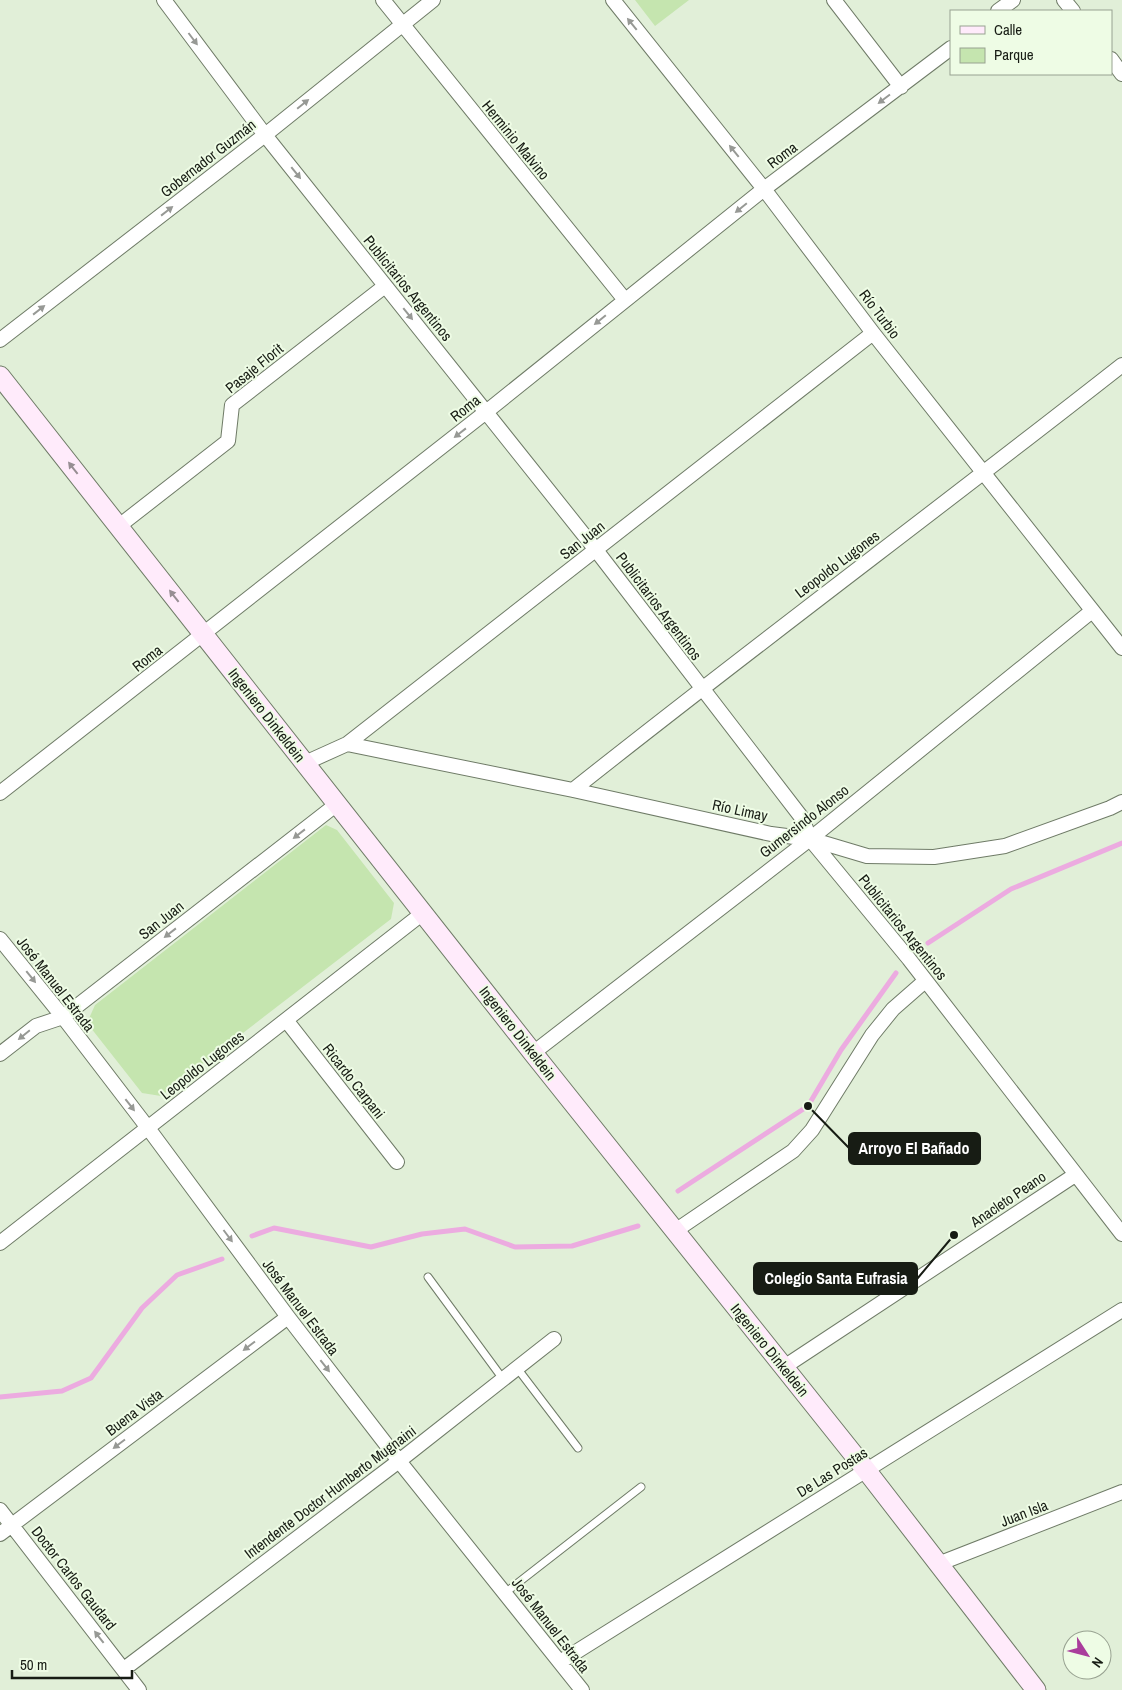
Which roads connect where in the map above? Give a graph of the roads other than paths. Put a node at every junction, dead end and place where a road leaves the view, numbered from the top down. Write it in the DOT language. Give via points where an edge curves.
graph roads {
  1 [pos="164,0"];
  2 [pos="383,0"];
  3 [pos="434,0"];
  4 [pos="613,0"];
  5 [pos="834,0"];
  6 [pos="1012,0"];
  7 [pos="1064,0"];
  8 [pos="999,10"];
  9 [pos="1072,10"];
  10 [pos="402,25"];
  11 [pos="950,49"];
  12 [pos="1112,60"];
  13 [pos="1122,74"];
  14 [pos="901,87"];
  15 [pos="265,135"];
  16 [pos="764,189"];
  17 [pos="386,286"];
  18 [pos="625,300"];
  19 [pos="873,332"];
  20 [pos="0,340"];
  21 [pos="1122,365"];
  22 [pos="0,376"];
  23 [pos="486,412"];
  24 [pos="983,474"];
  25 [pos="120,526"];
  26 [pos="596,550"];
  27 [pos="1092,610"];
  28 [pos="204,634"];
  29 [pos="1122,648"];
  30 [pos="702,688"];
  31 [pos="347,744"];
  32 [pos="306,763"];
  33 [pos="573,790"];
  34 [pos="0,793"];
  35 [pos="1122,802"];
  36 [pos="337,804"];
  37 [pos="810,839"];
  38 [pos="424,913"];
  39 [pos="0,939"];
  40 [pos="926,981"];
  41 [pos="63,1017"];
  42 [pos="286,1020"];
  43 [pos="533,1053"];
  44 [pos="0,1054"];
  45 [pos="148,1128"];
  46 [pos="397,1162"];
  47 [pos="1075,1174"];
  48 [pos="676,1231"];
  49 [pos="1122,1234"];
  50 [pos="0,1243"];
  51 [pos="428,1277"];
  52 [pos="1122,1310"];
  53 [pos="288,1317"];
  54 [pos="554,1339"];
  55 [pos="784,1367"];
  56 [pos="517,1368"];
  57 [pos="503,1379"];
  58 [pos="578,1448"];
  59 [pos="398,1461"];
  60 [pos="866,1470"];
  61 [pos="641,1487"];
  62 [pos="1122,1492"];
  63 [pos="0,1510"];
  64 [pos="12,1525"];
  65 [pos="0,1534"];
  66 [pos="938,1564"];
  67 [pos="505,1593"];
  68 [pos="560,1662"];
  69 [pos="124,1669"];
  70 [pos="139,1690"];
  71 [pos="582,1690"];
  72 [pos="1036,1690"];
  1 -- 15 [label="street, Publicitarios Argentinos, one-way"];
  2 -- 10 [label="street, Herminio Malvino"];
  3 -- 10 [label="street, Gobernador Guzmán"];
  16 -- 4 [label="street, Río Turbio, one-way"];
  5 -- 14 [label="street"];
  6 -- 8 [label="street"];
  7 -- 9 [label="street"];
  15 -- 10 [label="street, Gobernador Guzmán, one-way"];
  10 -- 18 [label="street, Herminio Malvino"];
  11 -- 14 [label="street, Roma"];
  12 -- 13 [label="street"];
  14 -- 16 [label="street, Roma, one-way"];
  15 -- 17 [label="street, Publicitarios Argentinos, one-way"];
  20 -- 15 [label="street, Gobernador Guzmán, one-way"];
  16 -- 18 [label="street, Roma, one-way"];
  16 -- 19 [label="street, Río Turbio"];
  17 -- 23 [label="street, Publicitarios Argentinos, one-way"];
  17 -- 25 [label="street, Pasaje Florit" via="232,404 228,441"];
  18 -- 23 [label="street, Roma, one-way"];
  19 -- 24 [label="street, Río Turbio"];
  19 -- 26 [label="street, San Juan"];
  21 -- 24 [label="street, Leopoldo Lugones"];
  25 -- 22 [label="main road, Ingeniero Dinkeldein, one-way"];
  23 -- 26 [label="street, Publicitarios Argentinos"];
  23 -- 28 [label="street, Roma, one-way"];
  24 -- 27 [label="street, Río Turbio"];
  24 -- 30 [label="street, Leopoldo Lugones"];
  28 -- 25 [label="main road, Ingeniero Dinkeldein, one-way"];
  26 -- 30 [label="street, Publicitarios Argentinos"];
  26 -- 31 [label="street, San Juan"];
  27 -- 29 [label="street, Río Turbio"];
  27 -- 37 [label="street, Gumersindo Alonso"];
  28 -- 32 [label="main road, Ingeniero Dinkeldein"];
  28 -- 34 [label="street, Roma"];
  30 -- 33 [label="street, Leopoldo Lugones"];
  30 -- 37 [label="street, Publicitarios Argentinos" via="802,818"];
  31 -- 32 [label="street, San Juan"];
  31 -- 33 [label="street, Río Limay"];
  32 -- 36 [label="main road, Ingeniero Dinkeldein"];
  33 -- 37 [label="street, Río Limay" via="771,834"];
  35 -- 37 [label="street, Río Limay" via="1005,846 934,857 867,856"];
  36 -- 38 [label="main road, Ingeniero Dinkeldein"];
  36 -- 41 [label="street, San Juan, one-way"];
  37 -- 40 [label="street, Publicitarios Argentinos"];
  37 -- 43 [label="street, Gumersindo Alonso"];
  38 -- 42 [label="street, Leopoldo Lugones"];
  38 -- 43 [label="main road, Ingeniero Dinkeldein"];
  39 -- 41 [label="street, José Manuel Estrada, one-way"];
  40 -- 47 [label="street, Publicitarios Argentinos"];
  40 -- 48 [label="street" via="893,1009 872,1035 812,1130 793,1152"];
  41 -- 44 [label="street, San Juan, one-way" via="36,1026"];
  41 -- 45 [label="street, José Manuel Estrada, one-way"];
  42 -- 45 [label="street, Leopoldo Lugones"];
  42 -- 46 [label="street, Ricardo Carpani"];
  43 -- 48 [label="main road, Ingeniero Dinkeldein"];
  45 -- 50 [label="street, Leopoldo Lugones"];
  45 -- 53 [label="street, José Manuel Estrada, one-way"];
  47 -- 49 [label="street, Publicitarios Argentinos"];
  47 -- 55 [label="street, Anacleto Peano"];
  48 -- 55 [label="main road, Ingeniero Dinkeldein"];
  51 -- 57 [label="lane"];
  52 -- 60 [label="street, De Las Postas"];
  53 -- 59 [label="street, José Manuel Estrada, one-way"];
  53 -- 64 [label="street, Buena Vista, one-way"];
  54 -- 56 [label="street, Intendente Doctor Humberto Mugnaini"];
  55 -- 60 [label="main road, Ingeniero Dinkeldein"];
  56 -- 57 [label="street, Intendente Doctor Humberto Mugnaini"];
  56 -- 58 [label="lane"];
  57 -- 59 [label="street, Intendente Doctor Humberto Mugnaini"];
  59 -- 67 [label="street, José Manuel Estrada"];
  59 -- 69 [label="street, Intendente Doctor Humberto Mugnaini"];
  60 -- 66 [label="main road, Ingeniero Dinkeldein"];
  60 -- 68 [label="street, De Las Postas"];
  61 -- 67 [label="lane"];
  62 -- 66 [label="street, Juan Isla"];
  63 -- 64 [label="street, Doctor Carlos Gaudard"];
  64 -- 65 [label="street, Buena Vista"];
  69 -- 64 [label="street, Doctor Carlos Gaudard, one-way"];
  66 -- 72 [label="main road, Ingeniero Dinkeldein"];
  67 -- 68 [label="street, José Manuel Estrada"];
  68 -- 71 [label="street, José Manuel Estrada"];
  69 -- 70 [label="street, Doctor Carlos Gaudard"];
}
